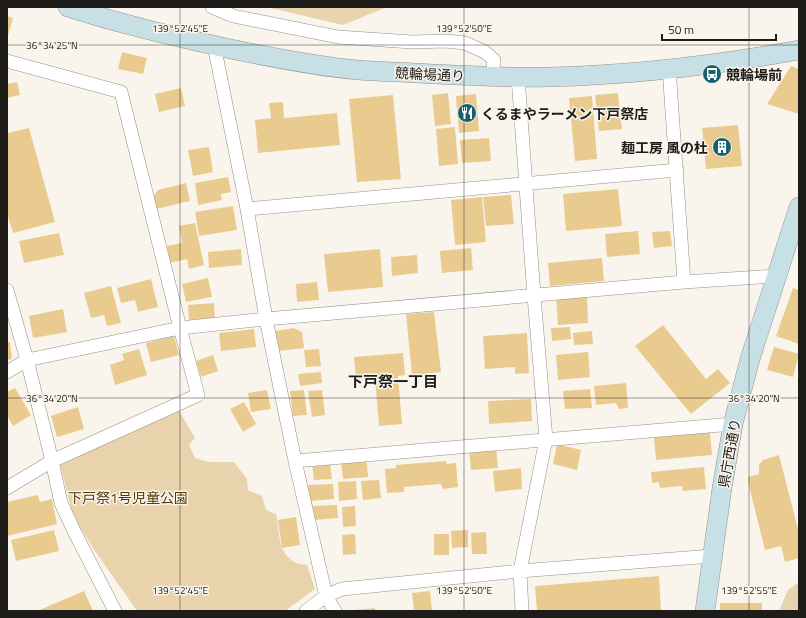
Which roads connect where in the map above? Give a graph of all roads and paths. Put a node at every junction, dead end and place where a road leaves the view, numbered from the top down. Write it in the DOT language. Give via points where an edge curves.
graph roads {
  1 [pos="68,7"];
  2 [pos="212,7"];
  3 [pos="214,45"];
  4 [pos="799,50"];
  5 [pos="7,61"];
  6 [pos="670,68"];
  7 [pos="492,77"];
  8 [pos="518,77"];
  9 [pos="677,170"];
  10 [pos="525,183"];
  11 [pos="799,207"];
  12 [pos="247,209"];
  13 [pos="777,276"];
  14 [pos="684,282"];
  15 [pos="7,290"];
  16 [pos="534,296"];
  17 [pos="266,319"];
  18 [pos="180,328"];
  19 [pos="27,360"];
  20 [pos="7,372"];
  21 [pos="733,424"];
  22 [pos="546,439"];
  23 [pos="52,461"];
  24 [pos="294,461"];
  25 [pos="7,488"];
  26 [pos="712,556"];
  27 [pos="520,571"];
  28 [pos="326,596"];
  29 [pos="115,611"];
  30 [pos="306,611"];
  31 [pos="335,611"];
  32 [pos="522,611"];
  33 [pos="705,611"];
  1 -- 3 [label="street, 競輪場通り" via="126,25"];
  2 -- 7 [label="street" via="233,16 338,37 465,43 485,52 494,60"];
  3 -- 7 [label="street, 競輪場通り" via="293,61 357,70"];
  3 -- 12 [label="street"];
  4 -- 6 [label="street, 競輪場通り"];
  5 -- 18 [label="street" via="121,92"];
  6 -- 8 [label="street, 競輪場通り" via="577,76"];
  6 -- 9 [label="street"];
  7 -- 8 [label="street, 競輪場通り"];
  8 -- 10 [label="street"];
  9 -- 10 [label="street"];
  9 -- 14 [label="street"];
  10 -- 12 [label="street"];
  10 -- 16 [label="street"];
  11 -- 13 [label="street, 県庁西通り"];
  12 -- 17 [label="street"];
  13 -- 14 [label="street"];
  13 -- 21 [label="street, 県庁西通り" via="750,359"];
  14 -- 16 [label="street"];
  15 -- 19 [label="street"];
  16 -- 17 [label="street"];
  16 -- 22 [label="street"];
  17 -- 18 [label="street"];
  17 -- 24 [label="street"];
  18 -- 19 [label="street"];
  18 -- 23 [label="street" via="198,395"];
  19 -- 20 [label="street"];
  19 -- 23 [label="street"];
  21 -- 22 [label="street"];
  21 -- 26 [label="street, 県庁西通り"];
  22 -- 24 [label="street"];
  22 -- 27 [label="street"];
  23 -- 25 [label="street"];
  23 -- 29 [label="street" via="61,504"];
  24 -- 28 [label="street"];
  26 -- 27 [label="street"];
  26 -- 33 [label="street, 県庁西通り"];
  27 -- 28 [label="street" via="342,589"];
  27 -- 32 [label="street"];
  28 -- 30 [label="street"];
  28 -- 31 [label="street"];
}
